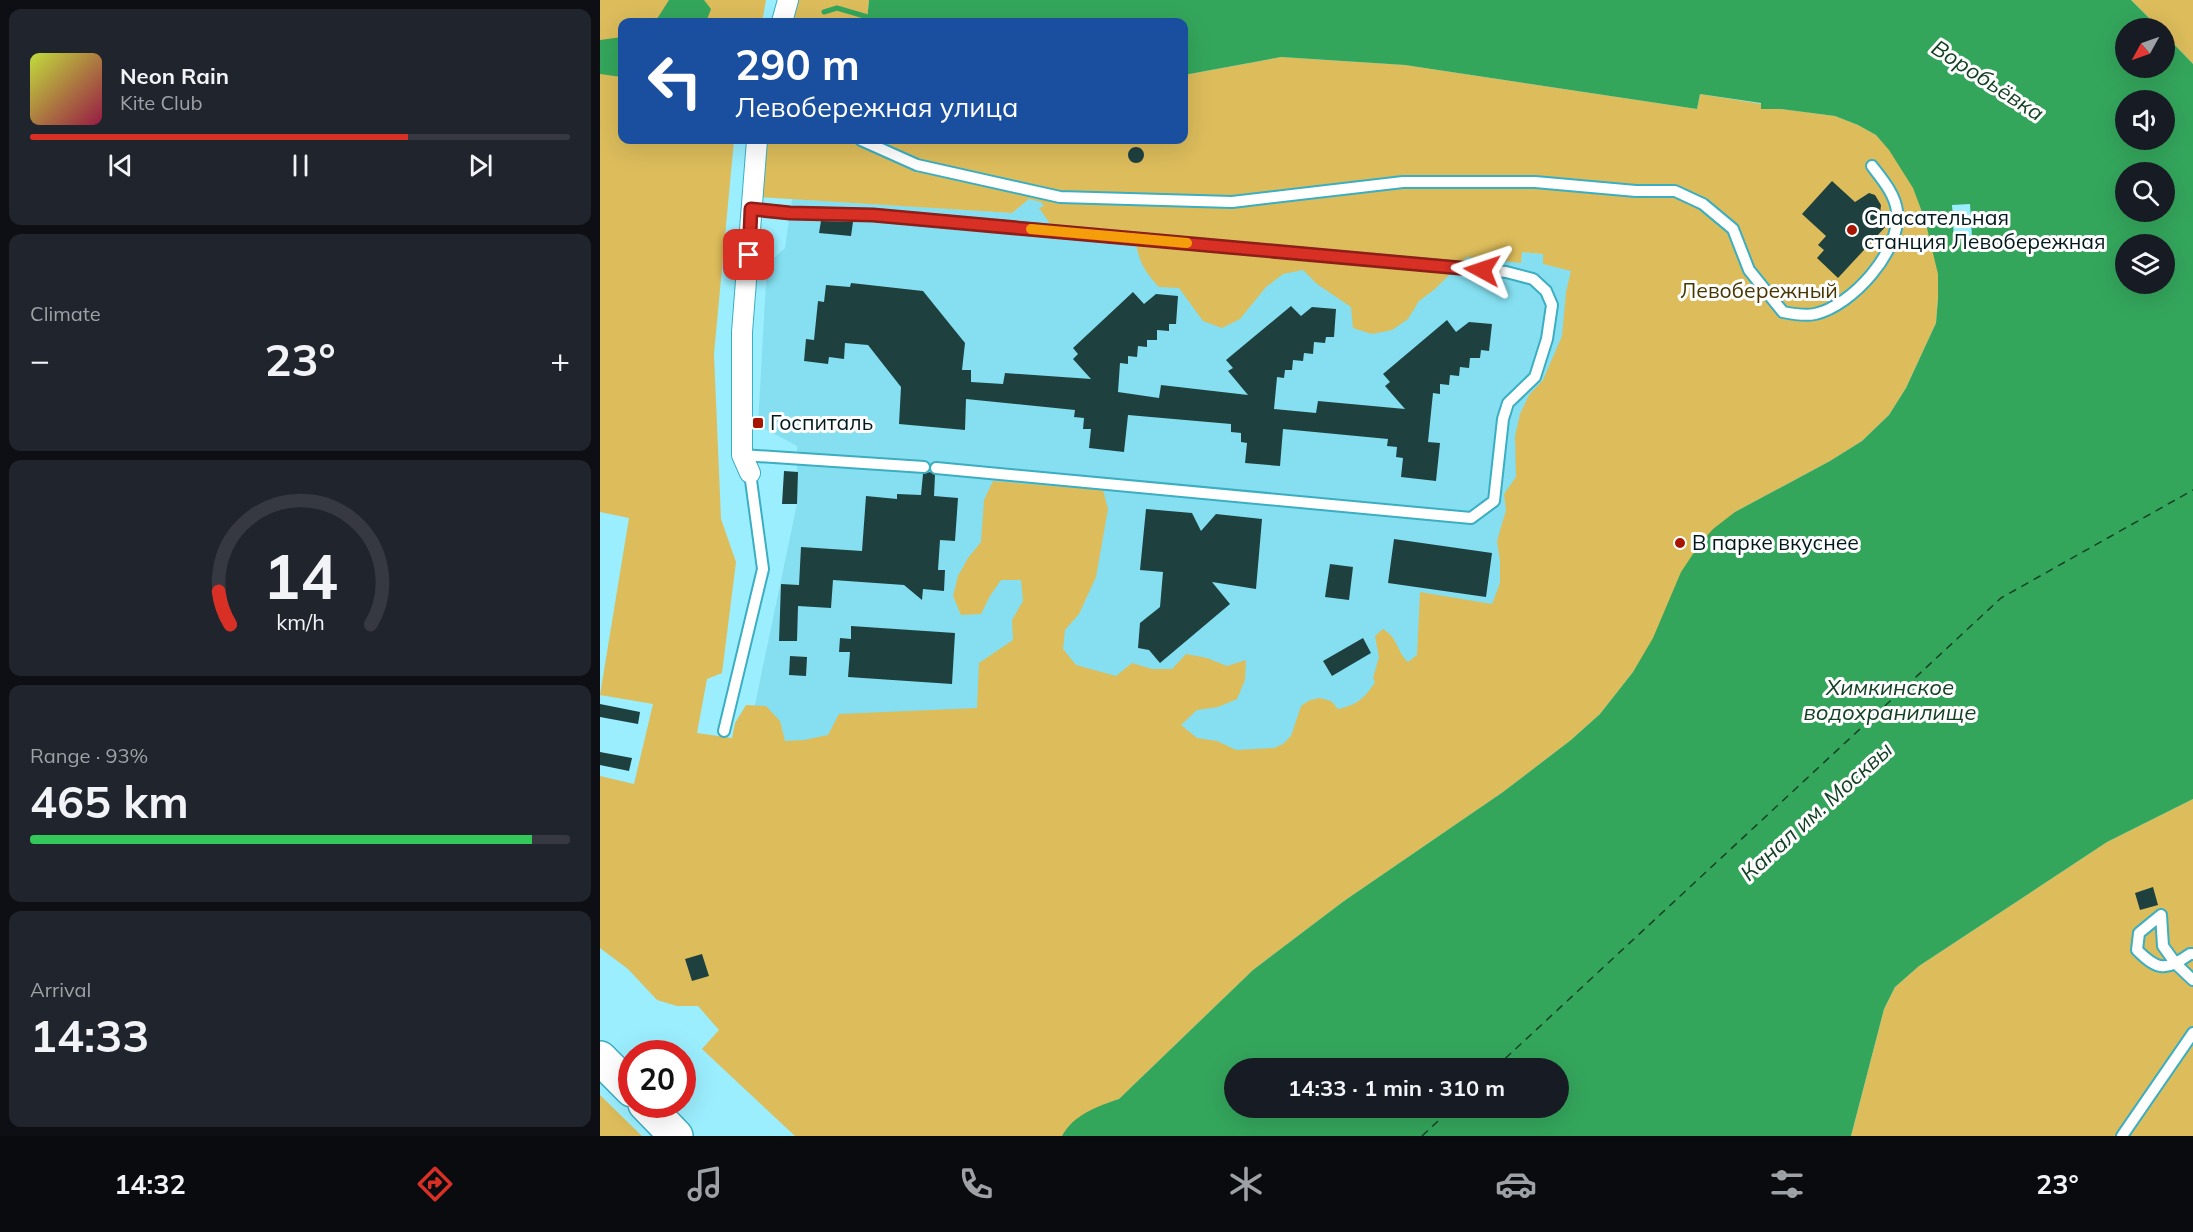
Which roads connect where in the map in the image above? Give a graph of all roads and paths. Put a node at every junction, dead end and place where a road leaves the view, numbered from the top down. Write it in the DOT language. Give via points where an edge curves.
graph roads {
  1 [pos="788,0"];
  2 [pos="783,18"];
  3 [pos="757,144"];
  4 [pos="870,144"];
  5 [pos="1872,166"];
  6 [pos="751,209"];
  7 [pos="746,464"];
  8 [pos="924,467"];
  9 [pos="936,468"];
  10 [pos="724,731"];
  11 [pos="2193,954"];
  12 [pos="2176,964"];
  13 [pos="2193,980"];
  14 [pos="2193,1033"];
  15 [pos="600,1058"];
  16 [pos="618,1076"];
  17 [pos="659,1118"];
  18 [pos="676,1136"];
  19 [pos="2122,1136"];
  1 -- 2 [label="street"];
  3 -- 6 [label="street"];
  4 -- 5 [label="lane" via="917,165 1060,197 1232,202 1403,182 1535,182 1675,191 1703,204 1733,229 1749,270 1783,312 1814,315 1855,293 1894,240 1897,211 1890,190"];
  6 -- 7 [label="street" via="742,332"];
  6 -- 9 [label="lane" via="873,215 1506,272 1533,279 1546,291 1552,305 1535,377 1508,403 1503,419 1494,501 1471,518"];
  7 -- 8 [label="lane"];
  7 -- 10 [label="lane" via="763,569"];
  11 -- 12 [label="lane"];
  12 -- 12 [label="lane" via="2163,946 2161,915 2139,933 2138,950 2151,964"];
  12 -- 13 [label="lane"];
  14 -- 19 [label="lane"];
  15 -- 16 [label="highway"];
  17 -- 18 [label="highway"];
}
